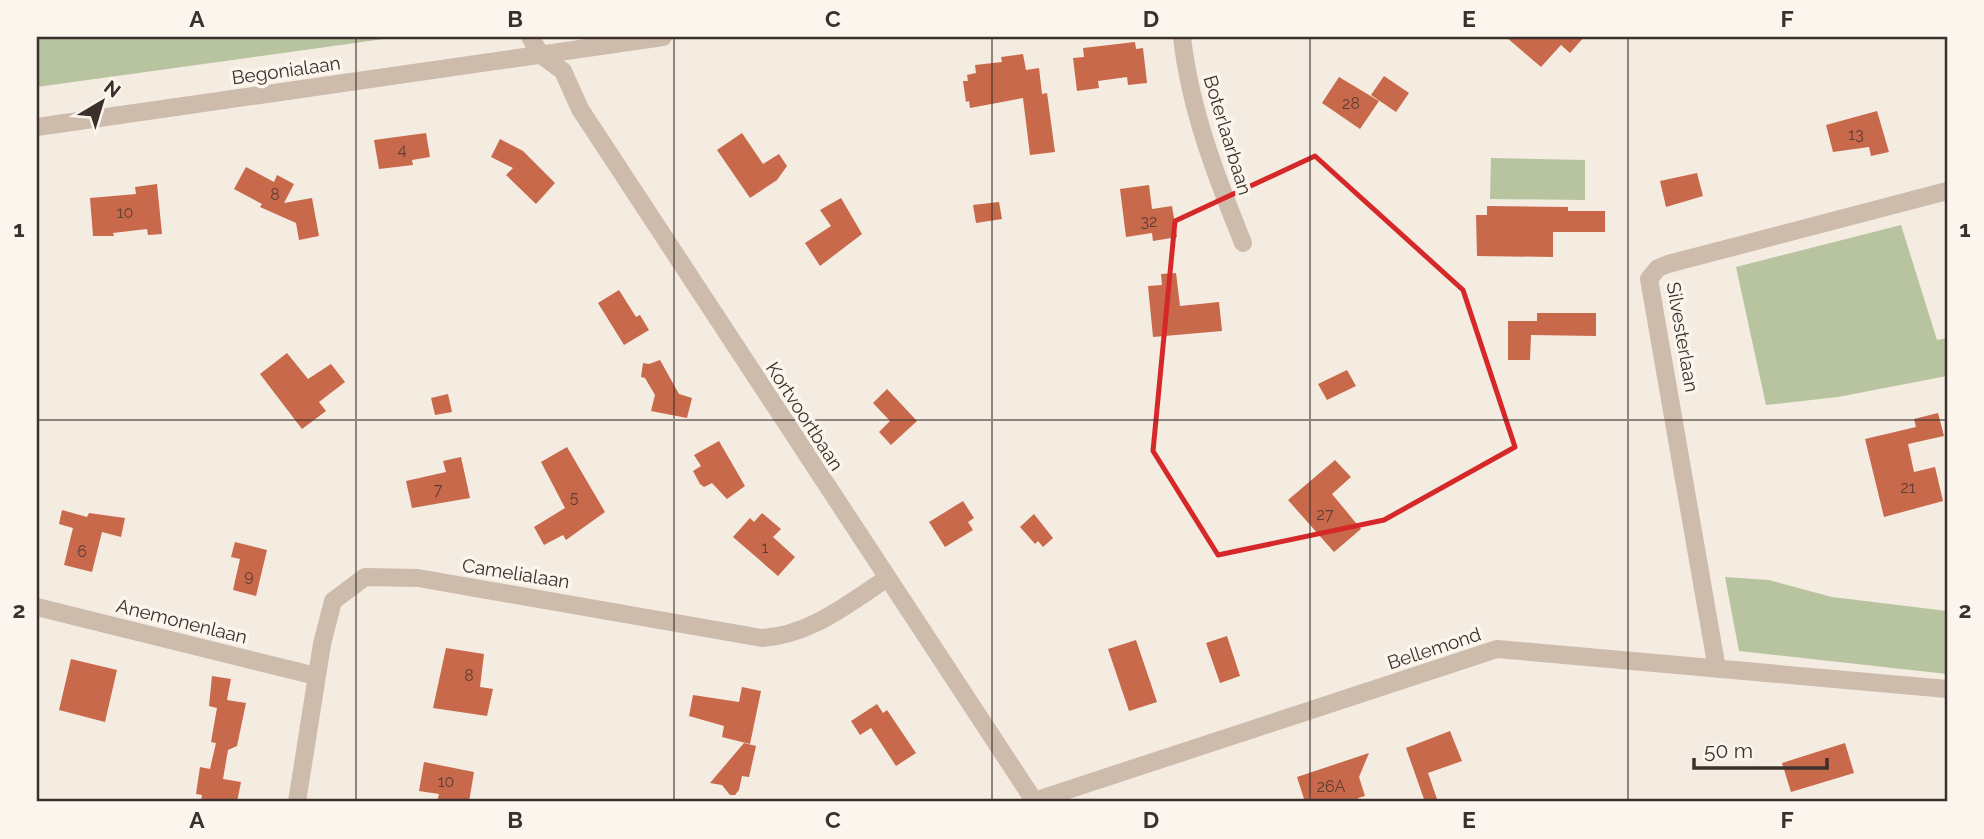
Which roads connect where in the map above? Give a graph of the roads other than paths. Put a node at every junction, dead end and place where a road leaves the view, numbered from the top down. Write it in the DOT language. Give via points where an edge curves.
graph roads {
  1 [pos="530,37"];
  2 [pos="663,37"];
  3 [pos="1182,37"];
  4 [pos="541,55"];
  5 [pos="37,127"];
  6 [pos="1947,191"];
  7 [pos="1243,243"];
  8 [pos="886,579"];
  9 [pos="37,607"];
  10 [pos="1717,669"];
  11 [pos="316,676"];
  12 [pos="1947,689"];
  13 [pos="296,802"];
  14 [pos="1035,802"];
  1 -- 4 [label="street, Kortvoortbaan"];
  2 -- 4 [label="street"];
  3 -- 7 [label="street, Boterlaarbaan" via="1195,112"];
  4 -- 5 [label="street, Begonialaan"];
  4 -- 8 [label="street, Kortvoortbaan" via="563,71 580,109"];
  6 -- 10 [label="street, Silvesterlaan" via="1668,264 1649,279"];
  8 -- 11 [label="street, Camelialaan" via="817,624 762,638 418,578 365,577 333,601"];
  8 -- 14 [label="street, Kortvoortbaan"];
  9 -- 11 [label="street, Anemonenlaan"];
  10 -- 12 [label="street, Bellemond"];
  10 -- 14 [label="street, Bellemond" via="1497,649"];
  11 -- 13 [label="street, Camelialaan"];
}
